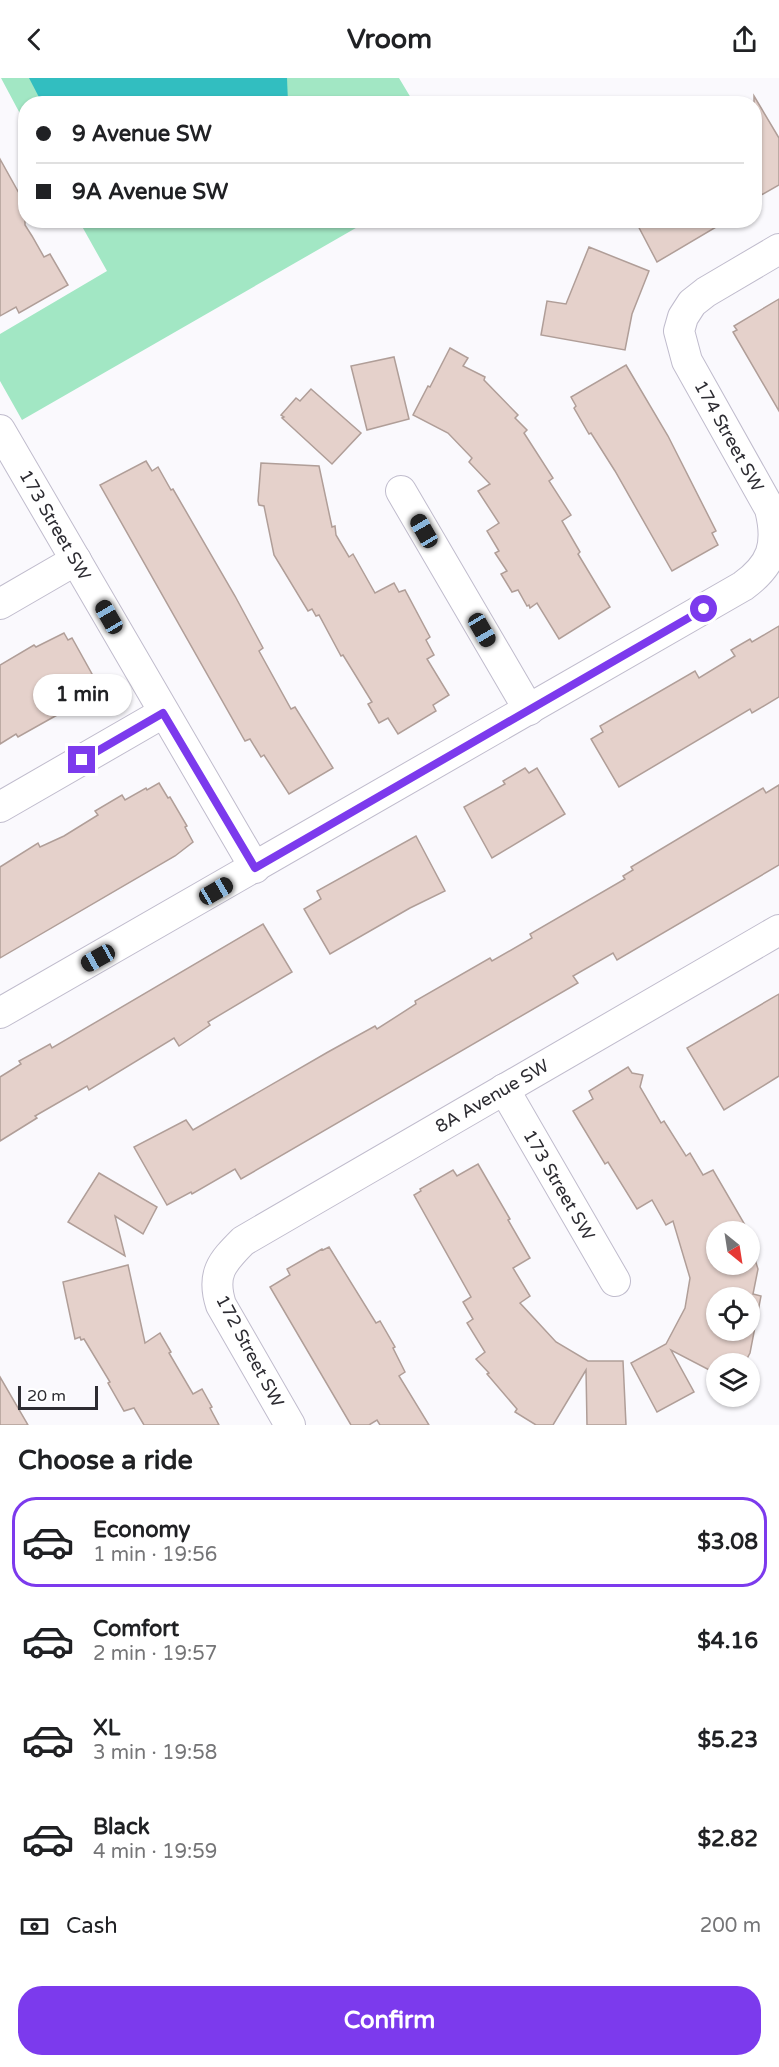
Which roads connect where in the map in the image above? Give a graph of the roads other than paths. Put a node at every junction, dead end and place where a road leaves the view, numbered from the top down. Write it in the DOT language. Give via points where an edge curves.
graph roads {
  1 [pos="779,249"];
  2 [pos="0,430"];
  3 [pos="401,491"];
  4 [pos="76,560"];
  5 [pos="0,603"];
  6 [pos="529,710"];
  7 [pos="163,713"];
  8 [pos="0,807"];
  9 [pos="255,868"];
  10 [pos="779,930"];
  11 [pos="0,1014"];
  12 [pos="504,1089"];
  13 [pos="217,1276"];
  14 [pos="615,1281"];
  15 [pos="290,1425"];
  1 -- 6 [label="street, 174 Street SW" via="692,303 679,331 687,361 770,509 776,539 772,555 764,568 743,586"];
  2 -- 4 [label="street, 173 Street SW"];
  3 -- 6 [label="street"];
  4 -- 5 [label="street"];
  4 -- 7 [label="street, 173 Street SW"];
  6 -- 9 [label="street"];
  7 -- 8 [label="street"];
  7 -- 9 [label="street, 173 Street SW"];
  9 -- 11 [label="street"];
  10 -- 12 [label="street, 8A Avenue SW"];
  12 -- 13 [label="street, 8A Avenue SW" via="243,1241 226,1258"];
  12 -- 14 [label="street, 173 Street SW"];
  13 -- 15 [label="street, 172 Street SW" via="216,1291 221,1305"];
}
